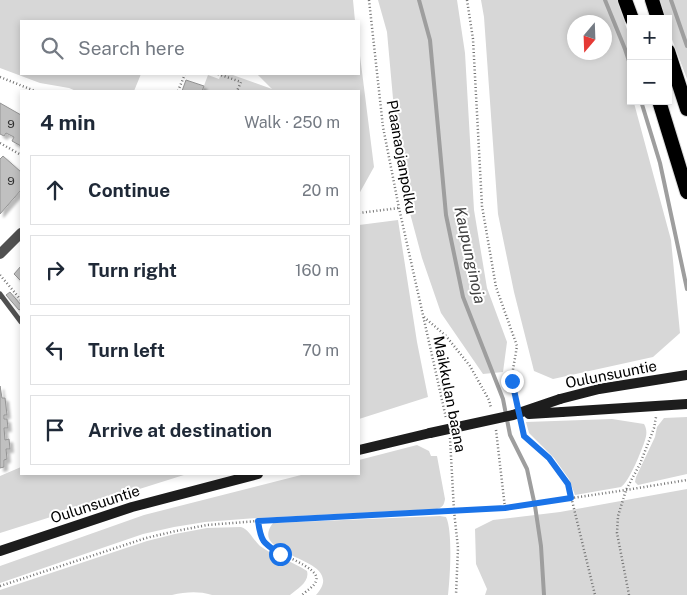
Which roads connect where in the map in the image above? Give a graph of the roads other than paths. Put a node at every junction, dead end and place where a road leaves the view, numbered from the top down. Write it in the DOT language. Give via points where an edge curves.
graph roads {
  1 [pos="625,0"];
  2 [pos="652,0"];
  3 [pos="631,15"];
  4 [pos="657,15"];
  5 [pos="671,60"];
  6 [pos="660,105"];
  7 [pos="687,109"];
  8 [pos="687,192"];
  9 [pos="20,234"];
  10 [pos="1,251"];
  11 [pos="0,294"];
  12 [pos="20,321"];
  13 [pos="687,375"];
  14 [pos="687,404"];
  15 [pos="516,417"];
  16 [pos="360,450"];
  17 [pos="254,475"];
  18 [pos="0,551"];
  1 -- 3 [label="highway"];
  2 -- 4 [label="highway"];
  5 -- 7 [label="highway"];
  6 -- 8 [label="highway"];
  9 -- 10 [label="street"];
  11 -- 12 [label="lane"];
  13 -- 15 [label="main road, Oulunsuuntie, bridge" via="598,389"];
  14 -- 15 [label="main road, Oulunsuuntie, bridge"];
  15 -- 16 [label="main road, Oulunsuuntie, bridge"];
  17 -- 18 [label="main road, Oulunsuuntie" via="132,507"];
}
